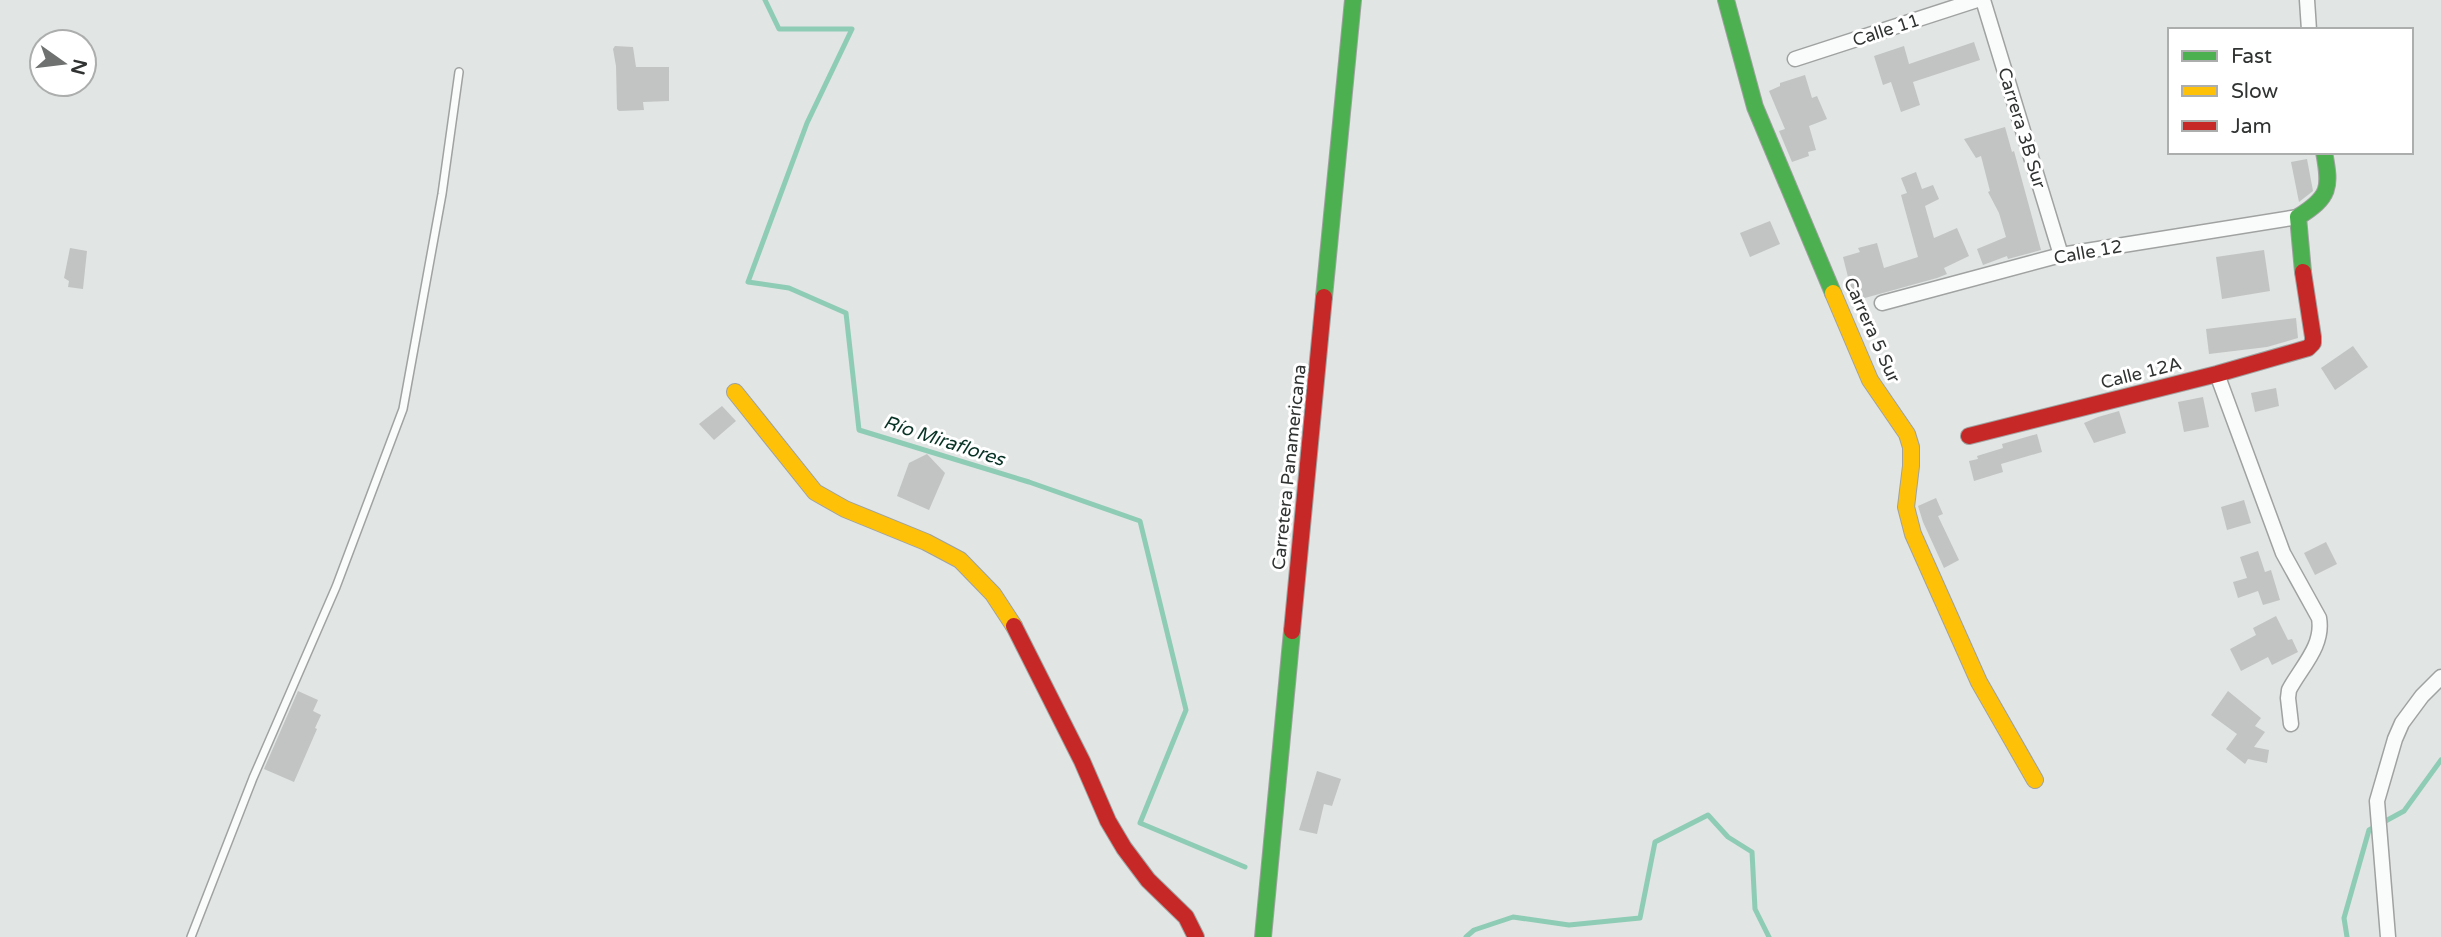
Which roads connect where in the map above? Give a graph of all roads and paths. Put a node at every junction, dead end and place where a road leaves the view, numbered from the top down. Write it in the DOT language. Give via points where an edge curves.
graph roads {
  1 [pos="1353,0"];
  2 [pos="1726,0"];
  3 [pos="1977,0"];
  4 [pos="1983,0"];
  5 [pos="2307,0"];
  6 [pos="2309,28"];
  7 [pos="1795,59"];
  8 [pos="459,72"];
  9 [pos="2324,154"];
  10 [pos="2298,217"];
  11 [pos="2062,255"];
  12 [pos="1882,303"];
  13 [pos="2217,374"];
  14 [pos="735,392"];
  15 [pos="1969,436"];
  16 [pos="2441,677"];
  17 [pos="2291,724"];
  18 [pos="2035,780"];
  19 [pos="191,937"];
  20 [pos="1196,937"];
  21 [pos="1263,937"];
  22 [pos="2388,937"];
  1 -- 21 [label="main road, Carretera Panamericana"];
  2 -- 18 [label="main road, Carrera 5 Sur" via="1755,107 1870,380 1907,434 1911,466 1906,507 1913,534 1979,682"];
  3 -- 7 [label="street, Calle 11"];
  4 -- 11 [label="street, Carrera 3B Sur"];
  5 -- 6 [label="street"];
  8 -- 19 [label="lane" via="403,409 336,587 253,778"];
  9 -- 10 [label="main road" via="2330,180 2327,192 2314,208"];
  10 -- 11 [label="street, Calle 12"];
  10 -- 13 [label="main road, Calle 12A" via="2313,342 2308,348"];
  11 -- 12 [label="street, Calle 12"];
  13 -- 15 [label="main road, Calle 12A"];
  13 -- 17 [label="street" via="2280,545 2319,618 2319,639 2289,690"];
  14 -- 20 [label="main road" via="815,492 960,560 993,594 1018,631 1124,848 1148,880 1186,917"];
  16 -- 22 [label="street" via="2402,723 2377,801"];
}
